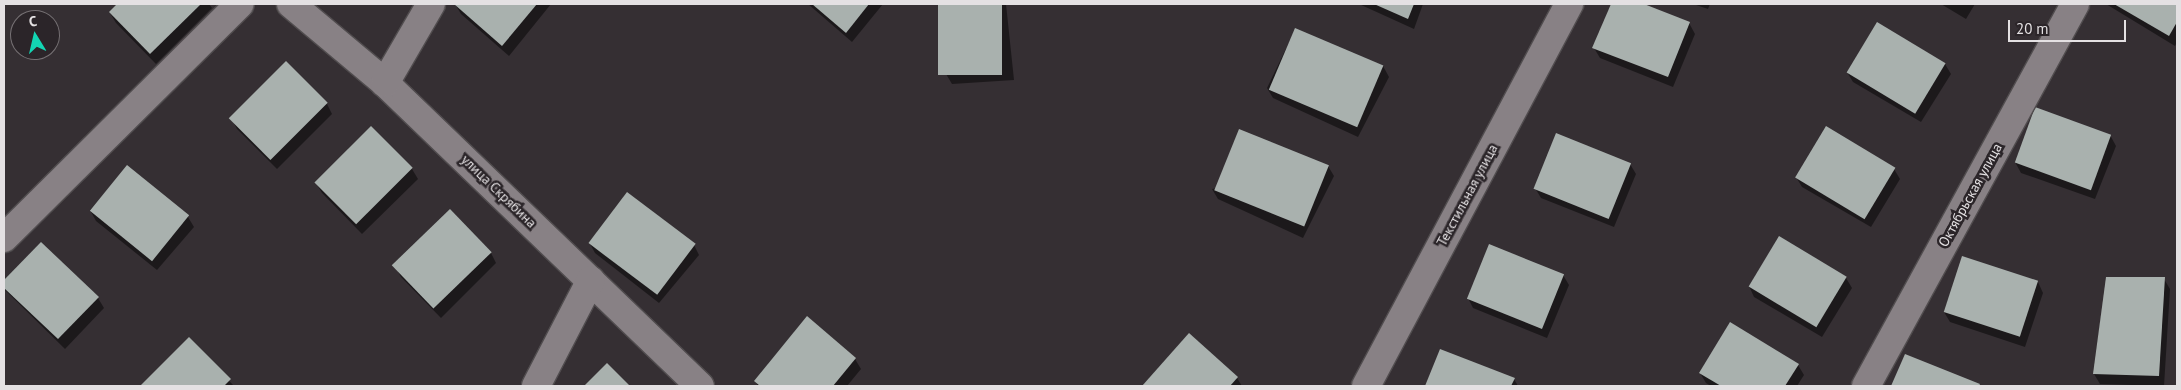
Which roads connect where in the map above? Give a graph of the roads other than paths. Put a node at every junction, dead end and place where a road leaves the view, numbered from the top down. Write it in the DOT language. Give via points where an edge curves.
graph roads {
  1 [pos="240,4"];
  2 [pos="291,4"];
  3 [pos="431,4"];
  4 [pos="1569,4"];
  5 [pos="2075,4"];
  6 [pos="385,83"];
  7 [pos="4,238"];
  8 [pos="591,280"];
  9 [pos="536,386"];
  10 [pos="700,386"];
  11 [pos="1366,386"];
  12 [pos="1866,386"];
  1 -- 7 [label="street"];
  2 -- 6 [label="street, улица Скрябина"];
  3 -- 6 [label="street"];
  4 -- 11 [label="street, Текстильная улица"];
  5 -- 12 [label="street, Октябрьская улица"];
  6 -- 8 [label="street, улица Скрябина"];
  8 -- 9 [label="street"];
  8 -- 10 [label="street, улица Скрябина"];
}
